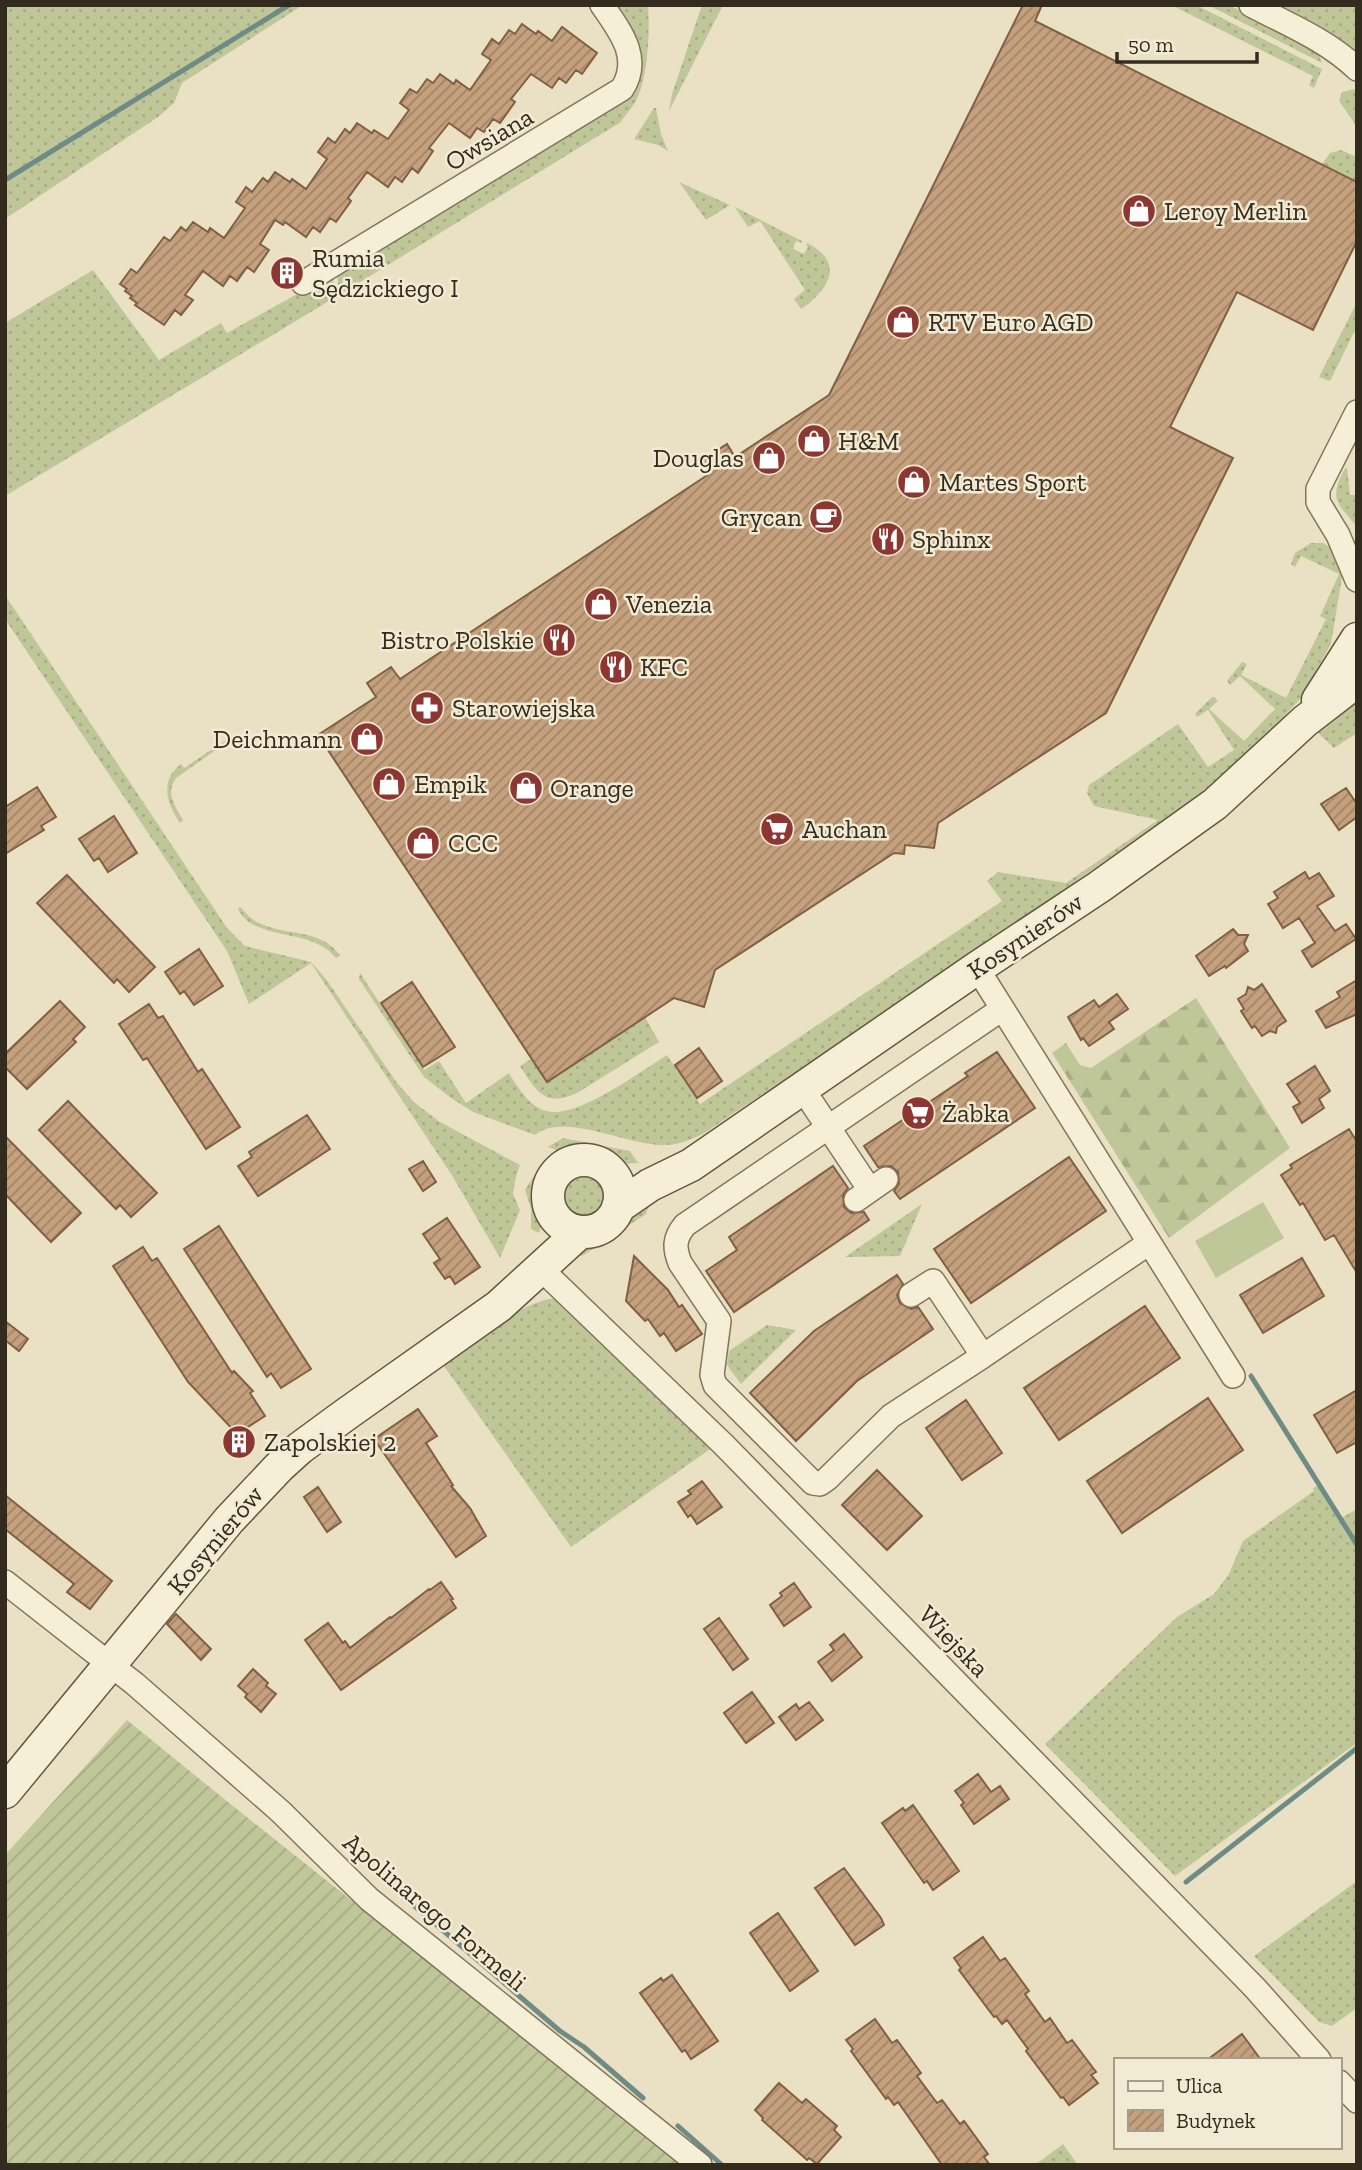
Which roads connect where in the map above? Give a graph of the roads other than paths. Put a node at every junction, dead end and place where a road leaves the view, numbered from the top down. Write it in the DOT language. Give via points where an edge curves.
graph roads {
  1 [pos="602,5"];
  2 [pos="1251,5"];
  3 [pos="1357,69"];
  4 [pos="303,283"];
  5 [pos="1357,412"];
  6 [pos="1348,542"];
  7 [pos="1357,580"];
  8 [pos="1357,639"];
  9 [pos="1357,681"];
  10 [pos="1305,721"];
  11 [pos="976,968"];
  12 [pos="1002,1009"];
  13 [pos="802,1088"];
  14 [pos="828,1128"];
  15 [pos="734,1135"];
  16 [pos="610,1171"];
  17 [pos="871,1189"];
  18 [pos="618,1207"];
  19 [pos="551,1213"];
  20 [pos="580,1232"];
  21 [pos="1149,1243"];
  22 [pos="541,1269"];
  23 [pos="911,1295"];
  24 [pos="499,1306"];
  25 [pos="983,1356"];
  26 [pos="1233,1376"];
  27 [pos="5,1582"];
  28 [pos="110,1666"];
  29 [pos="5,1792"];
  30 [pos="1317,2058"];
  31 [pos="1341,2084"];
  32 [pos="1357,2101"];
  33 [pos="700,2165"];
  1 -- 4 [label="street, Owsiana" via="629,52 630,69 622,89"];
  2 -- 3 [label="street" via="1313,37"];
  5 -- 6 [label="street" via="1318,489 1318,502"];
  6 -- 7 [label="street"];
  8 -- 10 [label="main road, Kosynierów"];
  9 -- 10 [label="main road, Kosynierów"];
  10 -- 11 [label="main road, Kosynierów" via="1215,804"];
  11 -- 12 [label="street"];
  11 -- 13 [label="main road, Kosynierów"];
  12 -- 14 [label="street"];
  12 -- 21 [label="street"];
  13 -- 14 [label="street"];
  13 -- 15 [label="main road, Kosynierów"];
  14 -- 17 [label="street"];
  14 -- 25 [label="street" via="679,1232 676,1253 680,1263 719,1321 712,1375 715,1385 807,1479 820,1484 891,1416"];
  15 -- 16 [label="main road, Kosynierów" via="646,1167"];
  15 -- 18 [label="main road, Kosynierów"];
  16 -- 18 [label="main road" via="620,1188"];
  16 -- 19 [label="main road" via="590,1160 566,1163 549,1184"];
  18 -- 20 [label="main road" via="604,1226"];
  19 -- 20 [label="main road" via="558,1223"];
  19 -- 24 [label="main road, Kosynierów" via="541,1241"];
  20 -- 22 [label="main road, Kosynierów"];
  21 -- 25 [label="street"];
  21 -- 26 [label="street"];
  22 -- 24 [label="main road, Kosynierów"];
  22 -- 30 [label="street, Wiejska" via="724,1445 1245,1978"];
  23 -- 25 [label="street" via="933,1281"];
  24 -- 28 [label="main road, Kosynierów" via="279,1467"];
  27 -- 28 [label="street, Apolinarego Formeli"];
  28 -- 29 [label="main road, Kosynierów"];
  28 -- 33 [label="street, Apolinarego Formeli" via="281,1812 369,1899"];
  31 -- 32 [label="street"];
}
